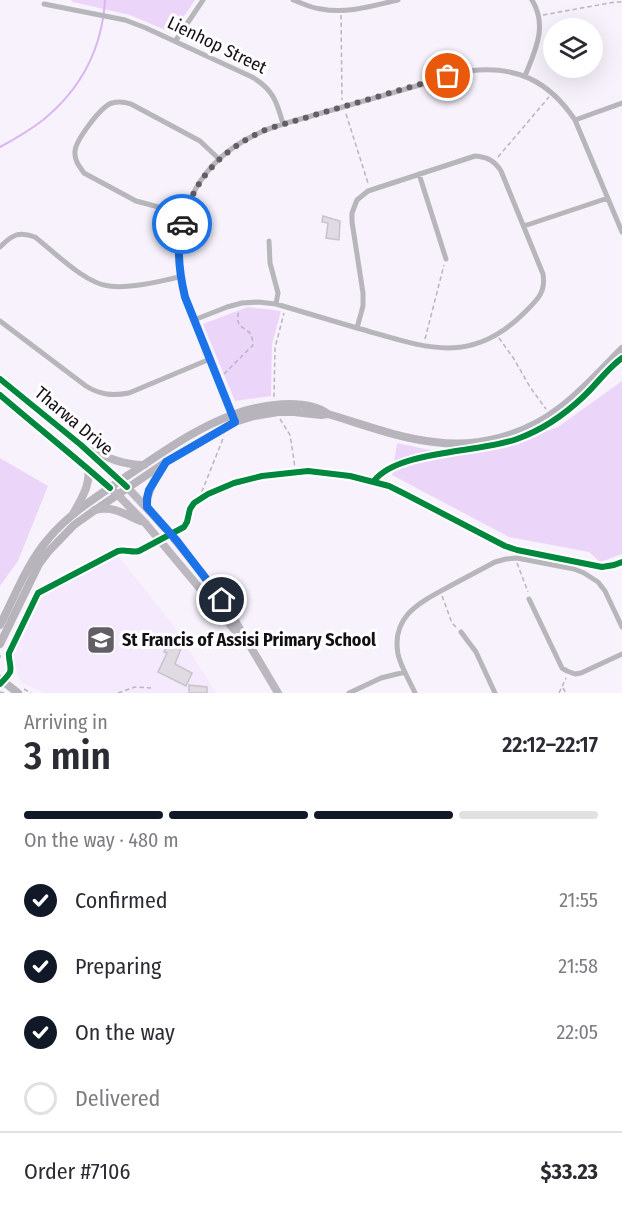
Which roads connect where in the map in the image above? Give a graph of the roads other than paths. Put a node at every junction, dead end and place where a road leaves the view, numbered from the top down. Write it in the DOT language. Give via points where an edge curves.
graph roads {
  1 [pos="202,0"];
  2 [pos="293,0"];
  3 [pos="398,0"];
  4 [pos="532,0"];
  5 [pos="44,4"];
  6 [pos="176,40"];
  7 [pos="525,76"];
  8 [pos="622,103"];
  9 [pos="575,120"];
  10 [pos="283,124"];
  11 [pos="219,159"];
  12 [pos="419,174"];
  13 [pos="608,198"];
  14 [pos="185,214"];
  15 [pos="524,226"];
  16 [pos="622,232"];
  17 [pos="269,241"];
  18 [pos="0,248"];
  19 [pos="446,259"];
  20 [pos="180,278"];
  21 [pos="276,304"];
  22 [pos="194,320"];
  23 [pos="0,321"];
  24 [pos="357,328"];
  25 [pos="622,349"];
  26 [pos="210,359"];
  27 [pos="0,379"];
  28 [pos="0,395"];
  29 [pos="234,418"];
  30 [pos="81,445"];
  31 [pos="166,462"];
  32 [pos="144,465"];
  33 [pos="88,468"];
  34 [pos="124,484"];
  35 [pos="114,491"];
  36 [pos="147,507"];
  37 [pos="95,510"];
  38 [pos="73,514"];
  39 [pos="146,524"];
  40 [pos="529,599"];
  41 [pos="0,625"];
  42 [pos="622,627"];
  43 [pos="461,632"];
  44 [pos="0,644"];
  45 [pos="622,654"];
  46 [pos="259,662"];
  47 [pos="405,672"];
  48 [pos="0,679"];
  49 [pos="0,690"];
  50 [pos="17,692"];
  51 [pos="278,693"];
  52 [pos="349,693"];
  53 [pos="415,693"];
  54 [pos="495,693"];
  1 -- 6 [label="street"];
  2 -- 3 [label="street" via="341,11"];
  4 -- 7 [label="street" via="539,15 540,33"];
  5 -- 6 [label="street, Lienhop Street" via="125,20"];
  6 -- 10 [label="street, Lienhop Street" via="262,83 274,96"];
  7 -- 9 [label="street" via="553,93"];
  7 -- 10 [label="street" via="501,69 469,70"];
  8 -- 9 [label="street"];
  9 -- 13 [label="street"];
  10 -- 11 [label="street" via="250,137"];
  11 -- 14 [label="street" via="199,184"];
  11 -- 14 [label="street" via="200,141 124,102 103,108 77,143 75,159 84,173 136,201"];
  12 -- 15 [label="street" via="475,156 490,159 501,171"];
  12 -- 19 [label="street"];
  12 -- 24 [label="street" via="368,191 353,208 363,294"];
  13 -- 15 [label="street"];
  13 -- 16 [label="street"];
  14 -- 20 [label="street" via="179,246"];
  15 -- 24 [label="street" via="543,274 543,290 514,323 498,334 477,344 442,348"];
  17 -- 21 [label="street" via="278,293"];
  18 -- 20 [label="street" via="9,238 27,234 86,278 109,286"];
  20 -- 22 [label="street"];
  21 -- 22 [label="street" via="243,303"];
  21 -- 24 [label="street"];
  22 -- 26 [label="street"];
  23 -- 26 [label="street" via="87,386 112,395 129,393"];
  25 -- 29 [label="street" via="560,409 499,438 466,443 432,442 328,414 278,408"];
  26 -- 29 [label="street"];
  27 -- 30 [label="main road, Tharwa Drive"];
  28 -- 33 [label="main road, Tharwa Drive"];
  29 -- 31 [label="street"];
  29 -- 32 [label="street" via="193,434"];
  30 -- 32 [label="main road" via="116,462"];
  30 -- 34 [label="main road, Tharwa Drive"];
  31 -- 34 [label="street"];
  31 -- 36 [label="main road" via="149,490"];
  32 -- 34 [label="street"];
  33 -- 35 [label="main road, Tharwa Drive"];
  33 -- 38 [label="main road" via="88,483"];
  34 -- 35 [label="street"];
  34 -- 36 [label="main road, Tharwa Drive"];
  35 -- 37 [label="street"];
  35 -- 38 [label="street"];
  35 -- 39 [label="main road, Tharwa Drive"];
  36 -- 46 [label="main road, Tharwa Drive" via="231,614"];
  37 -- 39 [label="main road" via="113,509"];
  37 -- 44 [label="street" via="74,525 39,564"];
  38 -- 41 [label="street" via="39,551"];
  39 -- 46 [label="main road, Tharwa Drive"];
  40 -- 45 [label="street" via="562,668 581,673"];
  42 -- 47 [label="street" via="605,591 590,575 517,558 506,559 420,603 407,614 397,641"];
  43 -- 54 [label="street" via="476,652"];
  46 -- 51 [label="main road, Tharwa Drive"];
  47 -- 52 [label="street"];
  47 -- 53 [label="street"];
  48 -- 50 [label="street"];
  49 -- 50 [label="street"];
}
